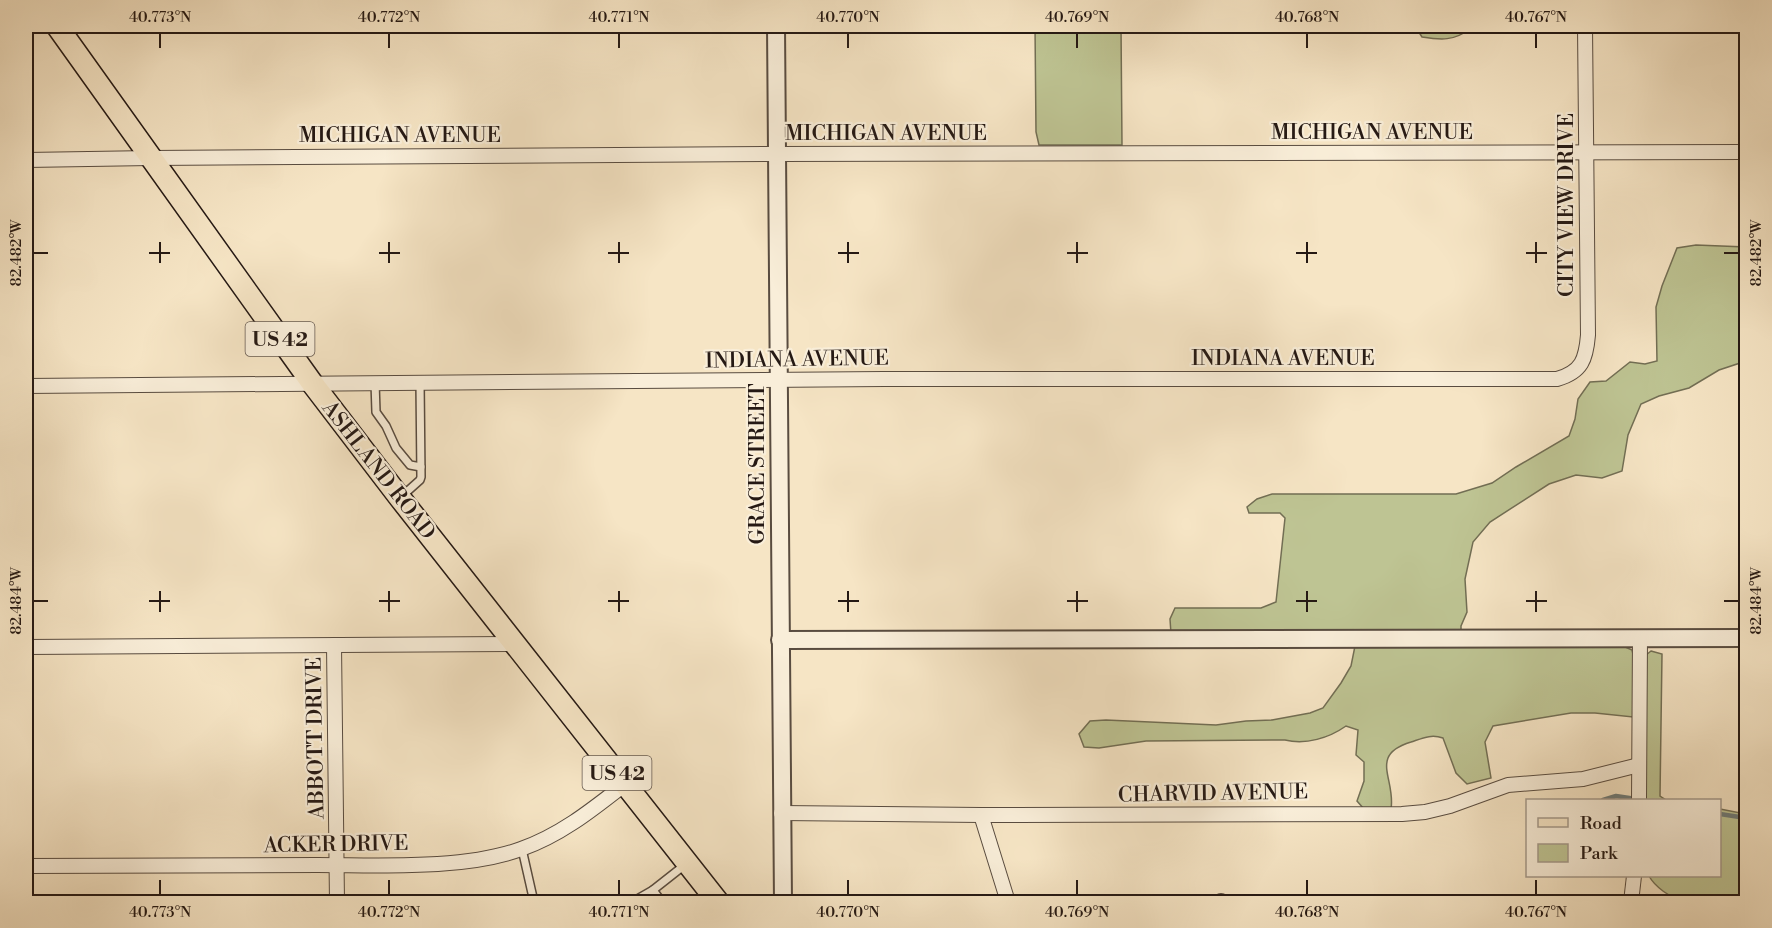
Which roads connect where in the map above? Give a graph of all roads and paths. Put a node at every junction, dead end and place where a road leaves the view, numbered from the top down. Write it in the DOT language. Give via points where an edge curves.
graph roads {
  1 [pos="57,26"];
  2 [pos="776,26"];
  3 [pos="1585,26"];
  4 [pos="1587,152"];
  5 [pos="1746,152"];
  6 [pos="777,154"];
  7 [pos="151,158"];
  8 [pos="26,160"];
  9 [pos="1568,376"];
  10 [pos="779,381"];
  11 [pos="375,382"];
  12 [pos="420,382"];
  13 [pos="312,383"];
  14 [pos="26,386"];
  15 [pos="421,467"];
  16 [pos="400,498"];
  17 [pos="1640,638"];
  18 [pos="1746,638"];
  19 [pos="780,640"];
  20 [pos="515,644"];
  21 [pos="334,645"];
  22 [pos="26,647"];
  23 [pos="1639,765"];
  24 [pos="625,784"];
  25 [pos="1639,799"];
  26 [pos="782,813"];
  27 [pos="981,815"];
  28 [pos="522,849"];
  29 [pos="687,863"];
  30 [pos="337,865"];
  31 [pos="26,867"];
  32 [pos="1634,877"];
  33 [pos="652,890"];
  34 [pos="337,903"];
  35 [pos="534,903"];
  36 [pos="632,903"];
  37 [pos="662,903"];
  38 [pos="718,903"];
  39 [pos="783,903"];
  40 [pos="1008,903"];
  41 [pos="1631,903"];
  1 -- 7 [label="main road, ASHLAND ROAD / US 42"];
  2 -- 6 [label="street, GRACE STREET"];
  3 -- 4 [label="street, CITY VIEW DRIVE"];
  4 -- 5 [label="street, MICHIGAN AVENUE"];
  4 -- 6 [label="street, MICHIGAN AVENUE"];
  4 -- 9 [label="street, CITY VIEW DRIVE" via="1588,335 1586,354"];
  6 -- 7 [label="street, MICHIGAN AVENUE"];
  6 -- 10 [label="street, GRACE STREET"];
  7 -- 8 [label="street, MICHIGAN AVENUE"];
  7 -- 13 [label="main road, ASHLAND ROAD / US 42"];
  9 -- 10 [label="street, INDIANA AVENUE" via="1543,380"];
  10 -- 12 [label="street, INDIANA AVENUE"];
  10 -- 19 [label="street, GRACE STREET"];
  11 -- 12 [label="street, INDIANA AVENUE"];
  11 -- 13 [label="street, INDIANA AVENUE"];
  11 -- 15 [label="lane" via="376,412 396,448 410,465"];
  12 -- 15 [label="lane"];
  13 -- 14 [label="street, INDIANA AVENUE"];
  13 -- 16 [label="main road, ASHLAND ROAD / US 42"];
  15 -- 16 [label="lane" via="420,480"];
  16 -- 20 [label="main road, ASHLAND ROAD / US 42"];
  17 -- 18 [label="street"];
  17 -- 19 [label="street"];
  17 -- 23 [label="street"];
  19 -- 26 [label="street, GRACE STREET"];
  20 -- 21 [label="street"];
  20 -- 24 [label="main road, ASHLAND ROAD / US 42"];
  21 -- 22 [label="street"];
  21 -- 30 [label="street, ABBOTT DRIVE"];
  23 -- 25 [label="street"];
  23 -- 27 [label="street, CHARVID AVENUE" via="1572,780 1508,785 1450,806 1414,813"];
  24 -- 28 [label="street, ACKER DRIVE" via="586,815"];
  24 -- 29 [label="main road, ASHLAND ROAD / US 42"];
  26 -- 27 [label="street, CHARVID AVENUE"];
  26 -- 39 [label="street, GRACE STREET"];
  27 -- 40 [label="street"];
  28 -- 30 [label="street, ACKER DRIVE" via="458,862"];
  28 -- 35 [label="lane"];
  29 -- 33 [label="lane"];
  29 -- 38 [label="main road, ASHLAND ROAD / US 42"];
  30 -- 31 [label="street, ACKER DRIVE"];
  30 -- 34 [label="street, ABBOTT DRIVE"];
  32 -- 41 [label="street"];
  33 -- 36 [label="lane"];
  33 -- 37 [label="lane"];
}
